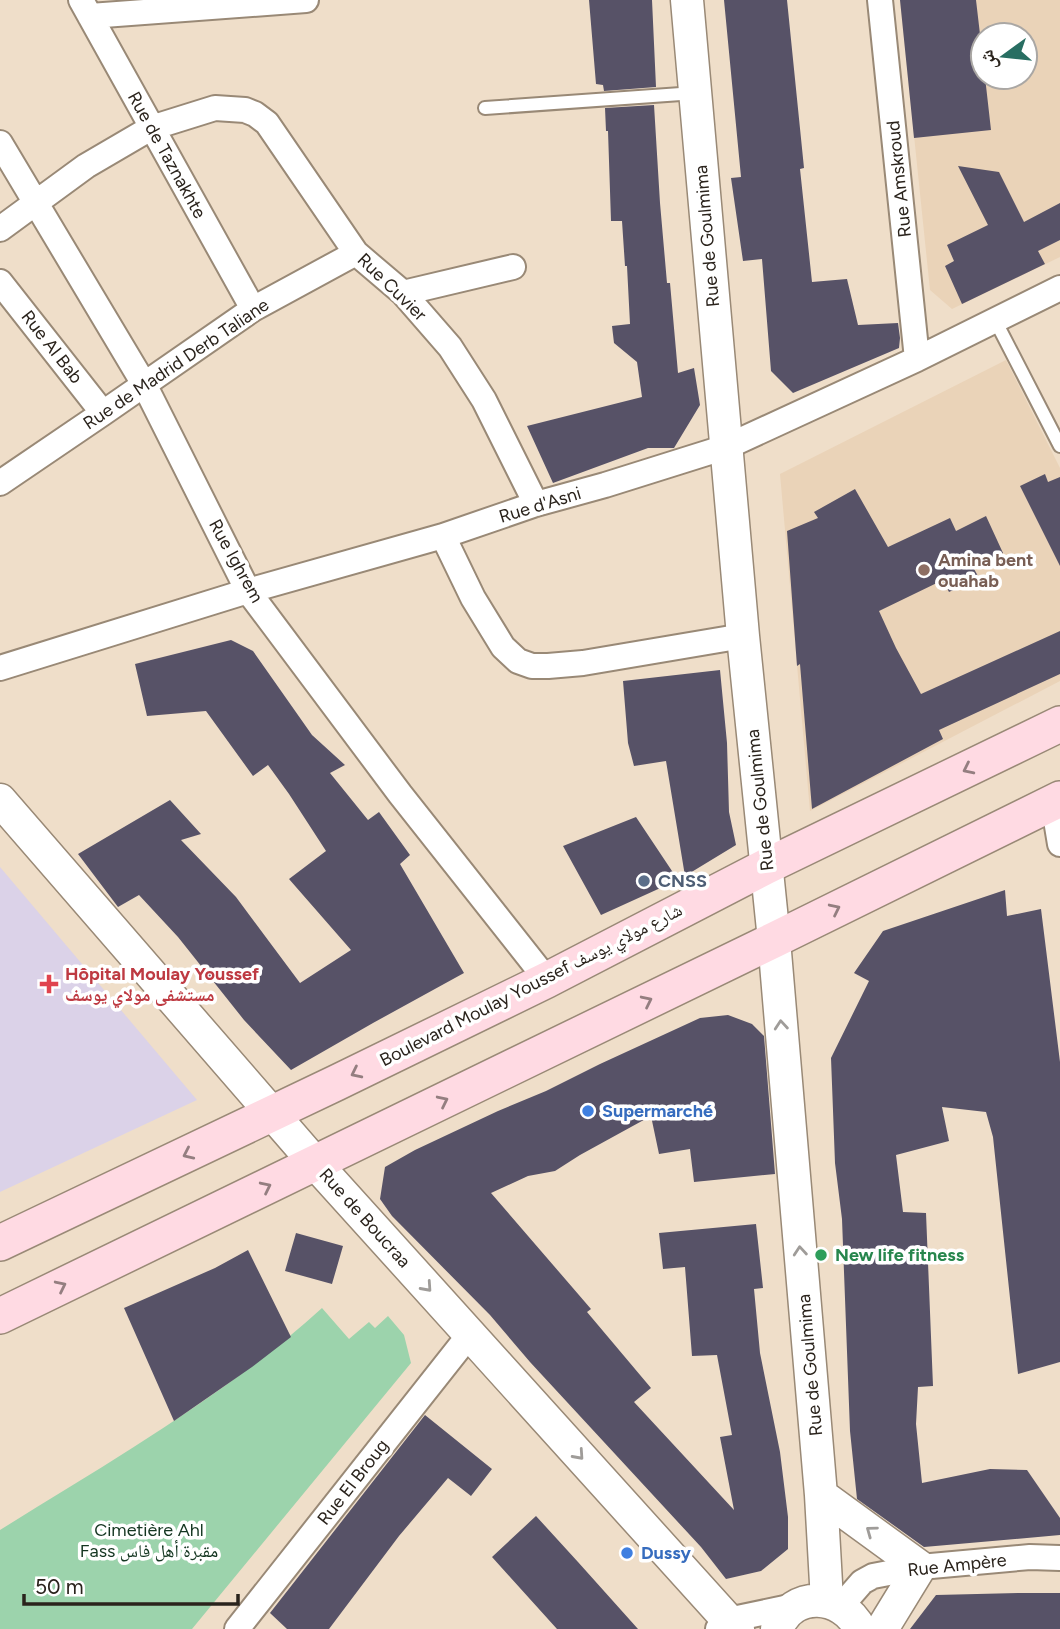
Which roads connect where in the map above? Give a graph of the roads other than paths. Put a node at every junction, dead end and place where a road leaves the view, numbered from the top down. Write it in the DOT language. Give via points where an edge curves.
graph roads {
  1 [pos="306,0"];
  2 [pos="687,0"];
  3 [pos="880,0"];
  4 [pos="279,1"];
  5 [pos="85,8"];
  6 [pos="695,93"];
  7 [pos="485,108"];
  8 [pos="151,128"];
  9 [pos="0,143"];
  10 [pos="35,203"];
  11 [pos="0,229"];
  12 [pos="356,253"];
  13 [pos="513,267"];
  14 [pos="0,282"];
  15 [pos="1060,288"];
  16 [pos="403,293"];
  17 [pos="253,309"];
  18 [pos="995,320"];
  19 [pos="917,359"];
  20 [pos="144,384"];
  21 [pos="103,414"];
  22 [pos="1060,446"];
  23 [pos="726,447"];
  24 [pos="0,482"];
  25 [pos="537,504"];
  26 [pos="443,536"];
  27 [pos="248,590"];
  28 [pos="743,636"];
  29 [pos="0,668"];
  30 [pos="1060,724"];
  31 [pos="0,800"];
  32 [pos="1056,800"];
  33 [pos="1060,844"];
  34 [pos="768,866"];
  35 [pos="774,940"];
  36 [pos="547,979"];
  37 [pos="272,1114"];
  38 [pos="315,1163"];
  39 [pos="0,1243"];
  40 [pos="0,1315"];
  41 [pos="470,1334"];
  42 [pos="821,1495"];
  43 [pos="1060,1558"];
  44 [pos="920,1567"];
  45 [pos="840,1607"];
  46 [pos="728,1626"];
  47 [pos="237,1629"];
  48 [pos="777,1629"];
  49 [pos="882,1629"];
  1 -- 4 [label="street"];
  2 -- 6 [label="street, Rue de Goulmima"];
  3 -- 19 [label="street, Rue Amskroud"];
  4 -- 5 [label="street"];
  5 -- 8 [label="street, Rue de Taznakhte"];
  6 -- 7 [label="lane"];
  6 -- 23 [label="street, Rue de Goulmima"];
  8 -- 10 [label="street"];
  8 -- 12 [label="street, Rue Cuvier" via="215,108 255,114 267,123"];
  8 -- 17 [label="street, Rue de Taznakhte"];
  9 -- 10 [label="street, Rue Ighrem"];
  10 -- 11 [label="street"];
  10 -- 20 [label="street, Rue Ighrem"];
  12 -- 16 [label="street, Rue Cuvier"];
  12 -- 17 [label="street, Rue de Madrid Derb Taliane"];
  13 -- 16 [label="street"];
  14 -- 21 [label="street, Rue Al Bab"];
  15 -- 18 [label="street, Rue d'Asni"];
  16 -- 25 [label="street, Rue Cuvier" via="450,347 484,400"];
  17 -- 20 [label="street, Rue de Madrid Derb Taliane"];
  18 -- 19 [label="street, Rue d'Asni"];
  18 -- 22 [label="lane"];
  19 -- 23 [label="street, Rue d'Asni"];
  20 -- 21 [label="street, Rue de Madrid Derb Taliane"];
  20 -- 27 [label="street, Rue Ighrem"];
  21 -- 24 [label="street, Rue de Madrid Derb Taliane"];
  23 -- 25 [label="street, Rue d'Asni"];
  23 -- 28 [label="street, Rue de Goulmima"];
  25 -- 26 [label="street, Rue d'Asni"];
  26 -- 27 [label="street, Rue d'Asni"];
  26 -- 28 [label="street" via="503,647 532,666 583,663"];
  27 -- 29 [label="street, Rue d'Asni"];
  27 -- 36 [label="street, Rue Ighrem" via="400,794"];
  28 -- 34 [label="street, Rue de Goulmima"];
  30 -- 34 [label="main road, Boulevard Moulay Youssef شارع مولاي يوسف, one-way"];
  31 -- 37 [label="street, Rue de Boucraa"];
  32 -- 33 [label="street"];
  35 -- 32 [label="main road, one-way"];
  34 -- 35 [label="street, Rue de Goulmima"];
  34 -- 36 [label="main road, Boulevard Moulay Youssef شارع مولاي يوسف"];
  38 -- 35 [label="main road, one-way"];
  42 -- 35 [label="street, Rue de Goulmima, one-way"];
  36 -- 37 [label="main road, Boulevard Moulay Youssef شارع مولاي يوسف, one-way"];
  37 -- 38 [label="street, Rue de Boucraa"];
  37 -- 39 [label="main road, Boulevard Moulay Youssef شارع مولاي يوسف, one-way"];
  40 -- 38 [label="main road, one-way"];
  38 -- 41 [label="street, Rue de Boucraa, one-way"];
  41 -- 46 [label="street, Rue de Boucraa, one-way"];
  41 -- 47 [label="street, Rue El Broug"];
  44 -- 42 [label="street, one-way"];
  42 -- 45 [label="street, Rue de Goulmima"];
  43 -- 44 [label="street, Rue Ampère"];
  44 -- 45 [label="street, Rue Ampère" via="873,1576"];
  44 -- 49 [label="street"];
  45 -- 46 [label="street, Rue Ampère"];
  45 -- 48 [label="street" via="788,1613"];
}
